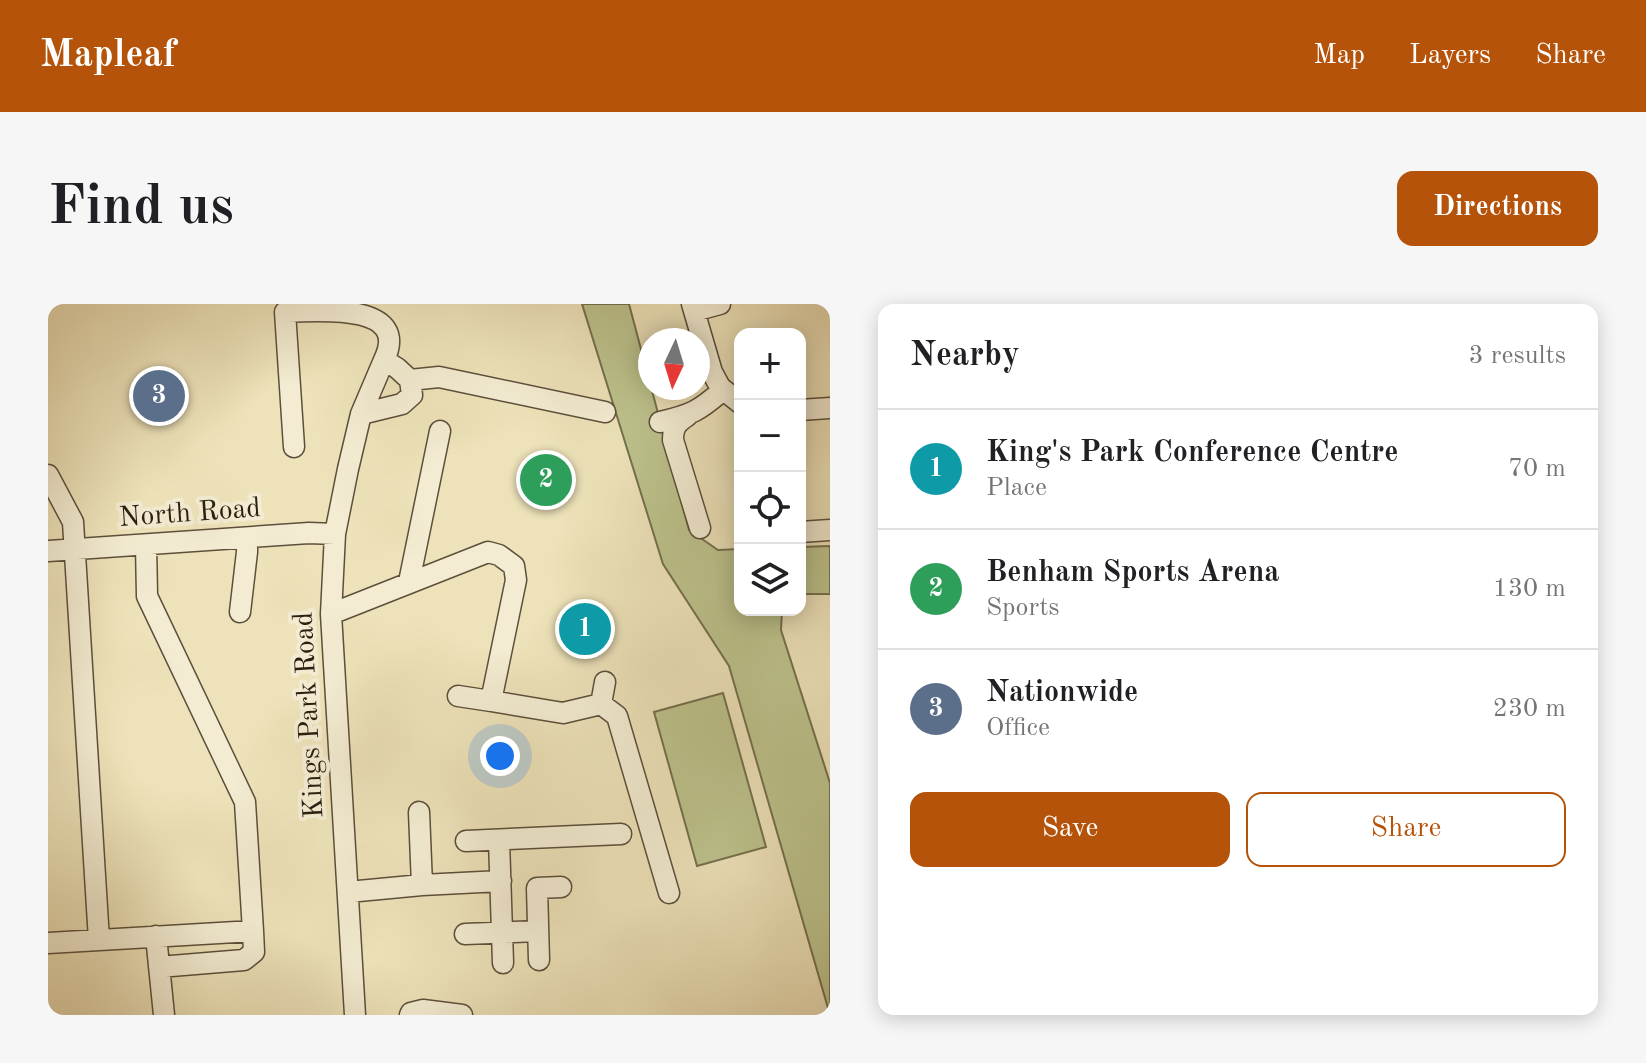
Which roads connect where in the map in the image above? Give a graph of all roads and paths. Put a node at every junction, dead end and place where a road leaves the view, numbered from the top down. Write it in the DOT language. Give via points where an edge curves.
graph roads {
  1 [pos="720,304"];
  2 [pos="343,306"];
  3 [pos="285,308"];
  4 [pos="693,308"];
  5 [pos="384,360"];
  6 [pos="410,380"];
  7 [pos="732,397"];
  8 [pos="830,408"];
  9 [pos="806,410"];
  10 [pos="605,412"];
  11 [pos="361,414"];
  12 [pos="687,416"];
  13 [pos="660,422"];
  14 [pos="440,431"];
  15 [pos="294,447"];
  16 [pos="48,475"];
  17 [pos="700,528"];
  18 [pos="830,530"];
  19 [pos="806,532"];
  20 [pos="335,534"];
  21 [pos="247,538"];
  22 [pos="146,545"];
  23 [pos="75,550"];
  24 [pos="48,551"];
  25 [pos="409,582"];
  26 [pos="240,612"];
  27 [pos="331,614"];
  28 [pos="605,682"];
  29 [pos="458,696"];
  30 [pos="491,701"];
  31 [pos="601,704"];
  32 [pos="419,812"];
  33 [pos="621,834"];
  34 [pos="499,840"];
  35 [pos="466,841"];
  36 [pos="501,881"];
  37 [pos="422,885"];
  38 [pos="561,887"];
  39 [pos="348,892"];
  40 [pos="669,893"];
  41 [pos="253,931"];
  42 [pos="538,931"];
  43 [pos="502,932"];
  44 [pos="465,934"];
  45 [pos="156,936"];
  46 [pos="99,940"];
  47 [pos="48,943"];
  48 [pos="539,960"];
  49 [pos="503,963"];
  50 [pos="159,967"];
  51 [pos="164,1015"];
  52 [pos="355,1015"];
  53 [pos="410,1015"];
  54 [pos="462,1015"];
  1 -- 4 [label="street"];
  2 -- 3 [label="street"];
  2 -- 5 [label="street" via="368,311 384,322 390,336"];
  3 -- 15 [label="street"];
  4 -- 7 [label="street" via="712,372"];
  5 -- 6 [label="street"];
  5 -- 11 [label="street, Kings Park Road"];
  6 -- 10 [label="street" via="439,377"];
  6 -- 11 [label="street" via="412,395 402,404"];
  7 -- 12 [label="street"];
  8 -- 9 [label="street"];
  11 -- 20 [label="street, Kings Park Road"];
  12 -- 13 [label="street"];
  12 -- 17 [label="street" via="673,429 673,440"];
  14 -- 25 [label="street"];
  16 -- 23 [label="street" via="73,522"];
  18 -- 19 [label="street"];
  20 -- 21 [label="street, North Road"];
  20 -- 27 [label="street, Kings Park Road"];
  21 -- 22 [label="street, North Road"];
  21 -- 26 [label="street"];
  22 -- 23 [label="street, North Road"];
  22 -- 41 [label="street" via="147,596 245,802"];
  23 -- 24 [label="street, North Road"];
  23 -- 46 [label="street"];
  25 -- 27 [label="street"];
  25 -- 30 [label="street" via="488,552 514,566 516,580"];
  27 -- 39 [label="street, Kings Park Road"];
  28 -- 31 [label="street"];
  29 -- 30 [label="street"];
  30 -- 31 [label="street" via="563,713"];
  31 -- 40 [label="street" via="617,716"];
  32 -- 37 [label="street"];
  33 -- 34 [label="street"];
  34 -- 35 [label="street"];
  34 -- 36 [label="street"];
  36 -- 37 [label="street"];
  36 -- 43 [label="street"];
  37 -- 39 [label="street"];
  38 -- 42 [label="street" via="537,888"];
  39 -- 52 [label="street, Kings Park Road"];
  41 -- 45 [label="street"];
  41 -- 50 [label="street" via="254,952 244,960"];
  42 -- 43 [label="street"];
  42 -- 48 [label="street"];
  43 -- 44 [label="street"];
  43 -- 49 [label="street"];
  45 -- 46 [label="street"];
  45 -- 50 [label="street"];
  46 -- 47 [label="street"];
  50 -- 51 [label="street"];
  53 -- 54 [label="street" via="423,1010"];
}
